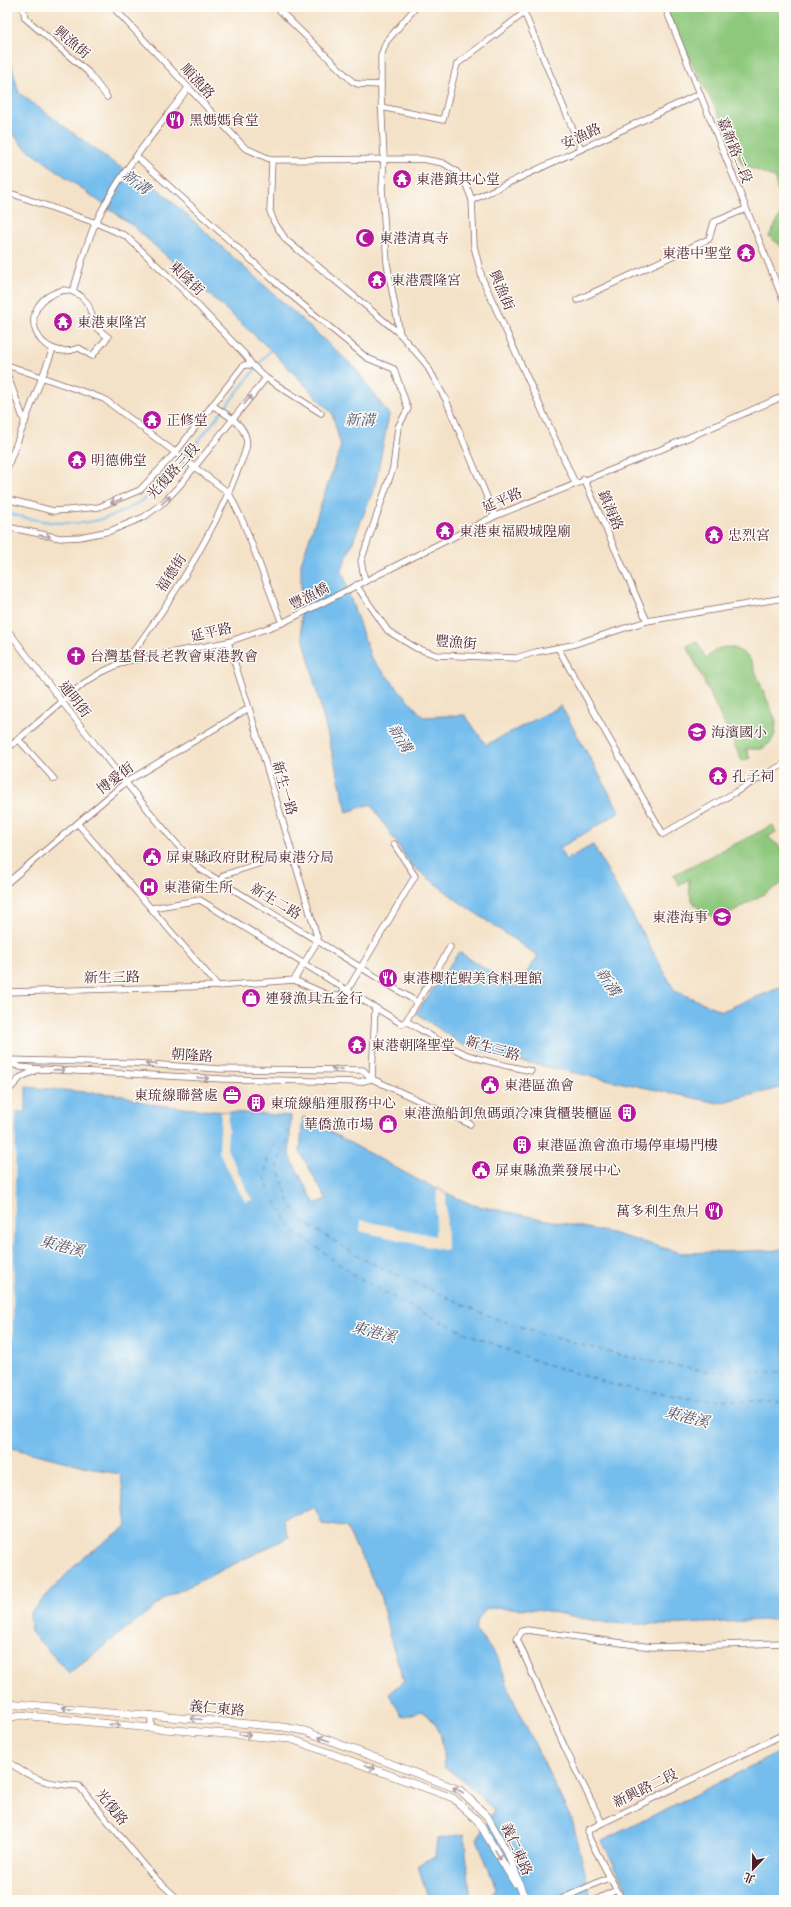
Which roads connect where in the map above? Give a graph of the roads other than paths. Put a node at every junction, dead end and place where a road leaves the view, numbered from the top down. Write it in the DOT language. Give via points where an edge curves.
graph roads {
  1 [pos="23,7"];
  2 [pos="113,7"];
  3 [pos="276,7"];
  4 [pos="416,7"];
  5 [pos="665,7"];
  6 [pos="523,10"];
  7 [pos="380,85"];
  8 [pos="188,88"];
  9 [pos="699,94"];
  10 [pos="107,97"];
  11 [pos="381,107"];
  12 [pos="581,149"];
  13 [pos="137,157"];
  14 [pos="384,159"];
  15 [pos="272,160"];
  16 [pos="7,192"];
  17 [pos="472,200"];
  18 [pos="746,208"];
  19 [pos="96,223"];
  20 [pos="73,291"];
  21 [pos="577,300"];
  22 [pos="784,302"];
  23 [pos="400,334"];
  24 [pos="53,350"];
  25 [pos="7,365"];
  26 [pos="252,365"];
  27 [pos="7,374"];
  28 [pos="265,376"];
  29 [pos="43,377"];
  30 [pos="784,396"];
  31 [pos="212,405"];
  32 [pos="322,413"];
  33 [pos="233,419"];
  34 [pos="25,423"];
  35 [pos="177,454"];
  36 [pos="195,467"];
  37 [pos="7,468"];
  38 [pos="584,479"];
  39 [pos="576,482"];
  40 [pos="229,493"];
  41 [pos="7,499"];
  42 [pos="495,516"];
  43 [pos="7,527"];
  44 [pos="365,581"];
  45 [pos="356,585"];
  46 [pos="346,590"];
  47 [pos="784,598"];
  48 [pos="648,621"];
  49 [pos="282,623"];
  50 [pos="7,629"];
  51 [pos="228,642"];
  52 [pos="558,648"];
  53 [pos="126,661"];
  54 [pos="62,702"];
  55 [pos="249,708"];
  56 [pos="18,739"];
  57 [pos="7,749"];
  58 [pos="784,764"];
  59 [pos="54,779"];
  60 [pos="126,782"];
  61 [pos="78,824"];
  62 [pos="394,844"];
  63 [pos="291,853"];
  64 [pos="220,881"];
  65 [pos="7,883"];
  66 [pos="151,908"];
  67 [pos="318,940"];
  68 [pos="450,947"];
  69 [pos="305,963"];
  70 [pos="360,968"];
  71 [pos="294,980"];
  72 [pos="218,986"];
  73 [pos="347,991"];
  74 [pos="7,992"];
  75 [pos="416,1002"];
  76 [pos="375,1009"];
  77 [pos="406,1021"];
  78 [pos="7,1061"];
  79 [pos="39,1069"];
  80 [pos="531,1071"];
  81 [pos="372,1079"];
  82 [pos="7,1092"];
  83 [pos="470,1124"];
  84 [pos="784,1642"];
  85 [pos="7,1702"];
  86 [pos="151,1715"];
  87 [pos="7,1718"];
  88 [pos="151,1728"];
  89 [pos="784,1734"];
  90 [pos="337,1743"];
  91 [pos="333,1754"];
  92 [pos="7,1762"];
  93 [pos="602,1823"];
  94 [pos="610,1877"];
  95 [pos="617,1890"];
  96 [pos="523,1897"];
  97 [pos="179,1900"];
  98 [pos="559,1900"];
  99 [pos="595,1900"];
  100 [pos="622,1900"];
  1 -- 10 [label="street, 興漁街" via="25,18 88,72"];
  2 -- 8 [label="street, 順漁路"];
  3 -- 7 [label="street" via="353,82"];
  4 -- 7 [label="street" via="382,48"];
  5 -- 9 [label="street, 嘉新路二段"];
  6 -- 11 [label="street" via="457,64 443,120"];
  6 -- 12 [label="street"];
  7 -- 11 [label="street"];
  8 -- 13 [label="street"];
  8 -- 15 [label="street, 順漁路" via="245,148"];
  9 -- 12 [label="street, 安漁路"];
  9 -- 18 [label="street, 嘉新路二段"];
  11 -- 14 [label="street"];
  12 -- 17 [label="street, 安漁路"];
  13 -- 19 [label="street"];
  13 -- 44 [label="street" via="303,306 367,358 394,369 408,409 398,427 393,468 362,561"];
  14 -- 15 [label="street, 興漁街"];
  14 -- 17 [label="street, 興漁街" via="443,163 456,171 465,182"];
  14 -- 23 [label="street" via="382,188 387,263"];
  15 -- 23 [label="street" via="270,211 286,240"];
  16 -- 19 [label="street, 東隆街"];
  17 -- 39 [label="street, 興漁街" via="474,246 482,278"];
  18 -- 21 [label="street" via="714,222 709,239"];
  18 -- 22 [label="street, 嘉新路二段"];
  19 -- 20 [label="street"];
  19 -- 26 [label="street, 東隆街" via="126,236 183,290"];
  20 -- 24 [label="street" via="53,293 37,306 34,328 40,340"];
  20 -- 24 [label="street" via="91,307 94,326 108,337 92,356 79,348"];
  23 -- 42 [label="street" via="426,364 446,400"];
  24 -- 29 [label="street"];
  25 -- 29 [label="street"];
  26 -- 28 [label="street"];
  26 -- 31 [label="street, 光復路三段" via="244,365"];
  27 -- 34 [label="street"];
  28 -- 32 [label="street"];
  33 -- 28 [label="street, 光復路三段, one-way"];
  29 -- 34 [label="street"];
  29 -- 35 [label="street" via="104,399"];
  30 -- 38 [label="street, 鎮海路" via="639,459"];
  31 -- 33 [label="street"];
  31 -- 35 [label="street, 光復路三段"];
  33 -- 36 [label="street, 光復路三段"];
  33 -- 40 [label="street, 福德街" via="245,433 247,440"];
  34 -- 37 [label="street"];
  35 -- 36 [label="street"];
  35 -- 41 [label="street, 光復路三段, one-way" via="145,487 121,500 99,507 53,511"];
  36 -- 40 [label="street"];
  43 -- 36 [label="street, 光復路三段, one-way" via="60,538 110,531 144,517 164,502"];
  38 -- 39 [label="street, 延平路"];
  38 -- 48 [label="street, 鎮海路"];
  39 -- 42 [label="street, 延平路"];
  40 -- 49 [label="street" via="244,524"];
  40 -- 53 [label="street, 福德街" via="196,556"];
  42 -- 44 [label="street, 延平路"];
  44 -- 45 [label="street, 延平路"];
  45 -- 46 [label="street, 延平路"];
  45 -- 52 [label="street, 豐漁街" via="388,631 416,648 436,655 516,658"];
  46 -- 49 [label="street, 豐漁橋"];
  47 -- 48 [label="street"];
  48 -- 52 [label="street, 豐漁街"];
  49 -- 51 [label="street, 延平路"];
  50 -- 54 [label="street, 通明街"];
  51 -- 53 [label="street, 延平路"];
  51 -- 55 [label="street, 新生一路"];
  52 -- 58 [label="street" via="663,834"];
  53 -- 54 [label="street, 延平路" via="99,673"];
  54 -- 56 [label="street, 延平路"];
  54 -- 60 [label="street, 通明街"];
  55 -- 60 [label="street, 博愛街"];
  55 -- 63 [label="street, 新生一路"];
  56 -- 57 [label="street, 延平路"];
  56 -- 59 [label="street"];
  60 -- 61 [label="street, 博愛街"];
  60 -- 64 [label="street, 新生二路" via="187,856 200,869"];
  61 -- 65 [label="street, 博愛街"];
  61 -- 66 [label="street"];
  62 -- 70 [label="street" via="415,876"];
  63 -- 64 [label="street" via="224,874"];
  63 -- 67 [label="street, 新生一路"];
  64 -- 67 [label="street, 新生二路"];
  66 -- 69 [label="street, 新生三路" via="200,900"];
  66 -- 72 [label="street"];
  67 -- 69 [label="street"];
  67 -- 70 [label="street, 新生二路"];
  68 -- 75 [label="street"];
  69 -- 71 [label="street"];
  69 -- 73 [label="street, 新生三路"];
  70 -- 73 [label="street"];
  70 -- 75 [label="street, 新生二路"];
  71 -- 72 [label="street, 新生三路"];
  71 -- 73 [label="street, 新生三路" via="330,996 338,996"];
  72 -- 74 [label="street, 新生三路"];
  73 -- 76 [label="street, 新生三路"];
  75 -- 77 [label="street"];
  76 -- 77 [label="street, 新生三路" via="402,1024"];
  76 -- 81 [label="street"];
  77 -- 80 [label="street, 新生三路" via="466,1054"];
  78 -- 79 [label="street, 朝隆路"];
  81 -- 78 [label="street, 朝隆路, one-way" via="363,1070 222,1069 131,1063"];
  79 -- 81 [label="street, 朝隆路, one-way" via="245,1080 359,1082"];
  79 -- 82 [label="street" via="21,1077"];
  81 -- 83 [label="street, 朝隆路"];
  84 -- 93 [label="street" via="651,1647 522,1631 517,1639 565,1748"];
  86 -- 85 [label="street, 義仁東路, one-way"];
  86 -- 88 [label="street"];
  90 -- 86 [label="street, 義仁東路, one-way" via="282,1727"];
  87 -- 88 [label="street, 義仁東路, one-way" via="21,1715"];
  88 -- 91 [label="street, 義仁東路, one-way" via="291,1739"];
  89 -- 93 [label="street, 新興路二段"];
  90 -- 91 [label="street"];
  96 -- 90 [label="street, 義仁東路, one-way" via="510,1858 488,1816 460,1790"];
  91 -- 96 [label="street, 義仁東路, one-way" via="453,1798 478,1821"];
  92 -- 97 [label="street, 光復路" via="35,1778 52,1784 79,1786 154,1877"];
  93 -- 94 [label="street, 新興路二段" via="588,1830 589,1838"];
  94 -- 95 [label="street, 新興路二段"];
  94 -- 98 [label="street"];
  95 -- 99 [label="street"];
  95 -- 100 [label="street, 新興路二段"];
}
